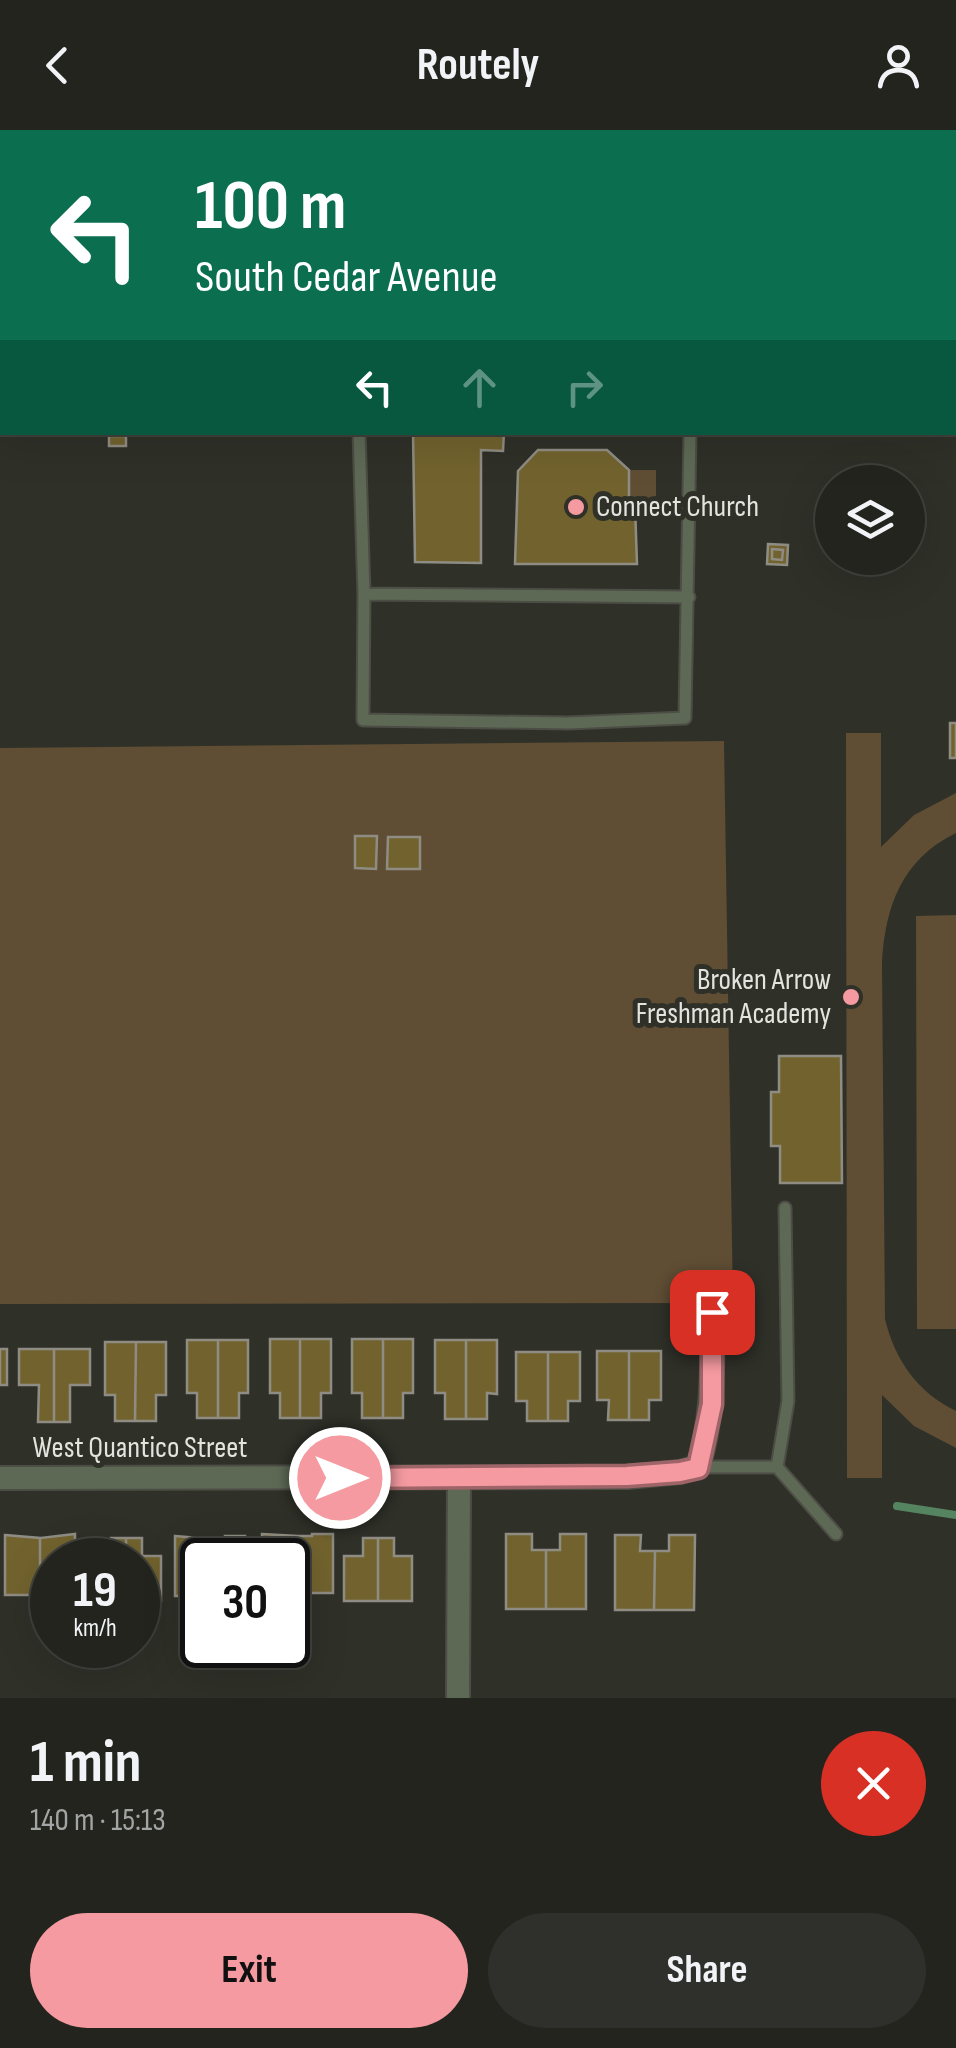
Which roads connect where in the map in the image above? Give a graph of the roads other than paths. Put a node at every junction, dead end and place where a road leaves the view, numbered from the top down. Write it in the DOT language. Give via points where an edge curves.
graph roads {
  1 [pos="359,435"];
  2 [pos="690,435"];
  3 [pos="364,594"];
  4 [pos="689,596"];
  5 [pos="784,1208"];
  6 [pos="712,1312"];
  7 [pos="777,1467"];
  8 [pos="698,1468"];
  9 [pos="0,1478"];
  10 [pos="458,1478"];
  11 [pos="836,1534"];
  12 [pos="458,1698"];
  1 -- 3 [label="lane"];
  2 -- 4 [label="lane"];
  3 -- 4 [label="lane"];
  3 -- 4 [label="lane" via="363,720 568,722 684,718"];
  5 -- 7 [label="lane" via="788,1401"];
  6 -- 8 [label="street" via="712,1404"];
  7 -- 8 [label="lane"];
  7 -- 11 [label="lane"];
  8 -- 10 [label="street, West Quantico Street" via="627,1476"];
  9 -- 10 [label="street, West Quantico Street"];
  10 -- 12 [label="street"];
}
